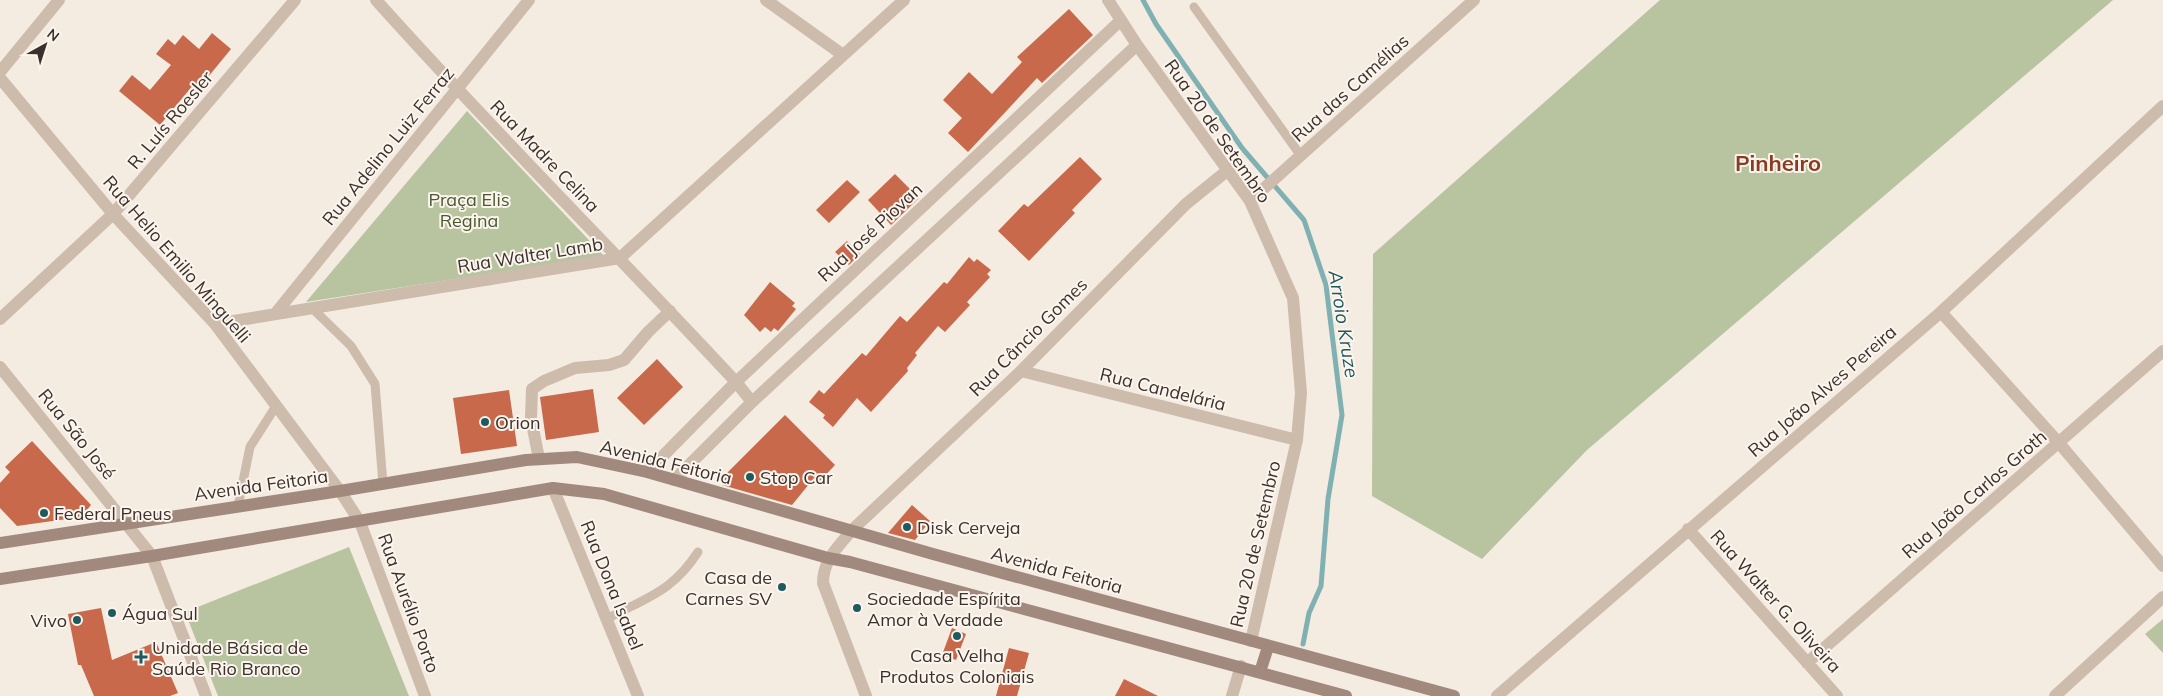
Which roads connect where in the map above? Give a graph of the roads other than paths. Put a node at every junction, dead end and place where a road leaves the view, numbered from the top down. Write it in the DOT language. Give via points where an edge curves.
graph roads {
  1 [pos="59,0"];
  2 [pos="295,0"];
  3 [pos="376,0"];
  4 [pos="529,0"];
  5 [pos="766,0"];
  6 [pos="904,0"];
  7 [pos="1108,0"];
  8 [pos="1474,0"];
  9 [pos="891,5"];
  10 [pos="1194,8"];
  11 [pos="1120,21"];
  12 [pos="1137,45"];
  13 [pos="843,55"];
  14 [pos="0,72"];
  15 [pos="0,78"];
  16 [pos="455,89"];
  17 [pos="2163,106"];
  18 [pos="1301,156"];
  19 [pos="1228,170"];
  20 [pos="1250,201"];
  21 [pos="114,214"];
  22 [pos="620,258"];
  23 [pos="312,308"];
  24 [pos="670,311"];
  25 [pos="1941,312"];
  26 [pos="275,314"];
  27 [pos="0,319"];
  28 [pos="215,324"];
  29 [pos="2163,351"];
  30 [pos="0,367"];
  31 [pos="1021,371"];
  32 [pos="736,382"];
  33 [pos="752,402"];
  34 [pos="276,406"];
  35 [pos="1297,440"];
  36 [pos="2059,443"];
  37 [pos="539,459"];
  38 [pos="647,472"];
  39 [pos="674,480"];
  40 [pos="383,484"];
  41 [pos="553,488"];
  42 [pos="340,491"];
  43 [pos="238,506"];
  44 [pos="360,522"];
  45 [pos="127,523"];
  46 [pos="1688,529"];
  47 [pos="852,530"];
  48 [pos="0,543"];
  49 [pos="698,552"];
  50 [pos="152,556"];
  51 [pos="828,558"];
  52 [pos="2163,566"];
  53 [pos="0,579"];
  54 [pos="2163,597"];
  55 [pos="607,618"];
  56 [pos="1251,641"];
  57 [pos="1268,647"];
  58 [pos="1807,662"];
  59 [pos="1241,666"];
  60 [pos="1260,672"];
  61 [pos="206,696"];
  62 [pos="425,696"];
  63 [pos="638,696"];
  64 [pos="866,696"];
  65 [pos="1232,696"];
  66 [pos="1346,696"];
  67 [pos="1454,696"];
  68 [pos="1497,696"];
  69 [pos="1837,696"];
  70 [pos="2055,696"];
  1 -- 14 [label="street"];
  2 -- 21 [label="street, R. Luís Roesler"];
  3 -- 16 [label="street, Rua Madre Celina"];
  4 -- 16 [label="street, Rua Adelino Luiz Ferraz"];
  5 -- 13 [label="street"];
  6 -- 9 [label="street, Rua Walter Lamb"];
  7 -- 11 [label="street, Rua 20 de Setembro"];
  8 -- 18 [label="street, Rua das Camélias"];
  9 -- 13 [label="street, Rua Walter Lamb"];
  10 -- 18 [label="lane"];
  11 -- 12 [label="street, Rua 20 de Setembro"];
  11 -- 32 [label="street, Rua José Piovan"];
  12 -- 19 [label="street, Rua 20 de Setembro"];
  12 -- 33 [label="street"];
  13 -- 22 [label="street, Rua Walter Lamb"];
  15 -- 21 [label="street, Rua Helio Emilio Minguelli"];
  16 -- 22 [label="street, Rua Madre Celina"];
  16 -- 26 [label="street, Rua Adelino Luiz Ferraz"];
  17 -- 25 [label="street, Rua João Alves Pereira"];
  18 -- 20 [label="street, Rua das Camélias"];
  19 -- 20 [label="street, Rua 20 de Setembro"];
  19 -- 31 [label="street, Rua Câncio Gomes" via="1186,204"];
  20 -- 35 [label="street, Rua 20 de Setembro" via="1293,298 1301,393"];
  21 -- 27 [label="street, R. Luís Roesler"];
  21 -- 28 [label="street, Rua Helio Emilio Minguelli"];
  22 -- 23 [label="street, Rua Walter Lamb"];
  22 -- 24 [label="street, Rua Madre Celina"];
  23 -- 26 [label="street, Rua Walter Lamb"];
  23 -- 40 [label="lane" via="351,346 375,384"];
  24 -- 32 [label="street, Rua Madre Celina"];
  24 -- 37 [label="street" via="624,360 609,365 575,368 544,381 532,390 531,418"];
  25 -- 36 [label="street"];
  25 -- 46 [label="street, Rua João Alves Pereira"];
  26 -- 28 [label="street, Rua Walter Lamb"];
  28 -- 34 [label="street, Rua Helio Emilio Minguelli"];
  29 -- 36 [label="street, Rua João Carlos Groth"];
  30 -- 45 [label="street, Rua São José"];
  31 -- 35 [label="street, Rua Candelária"];
  31 -- 47 [label="street, Rua Câncio Gomes"];
  32 -- 33 [label="street, Rua Madre Celina"];
  32 -- 38 [label="street, Rua José Piovan"];
  33 -- 39 [label="street"];
  34 -- 42 [label="street, Rua Helio Emilio Minguelli"];
  34 -- 43 [label="lane" via="250,446"];
  35 -- 56 [label="street, Rua 20 de Setembro"];
  36 -- 52 [label="street"];
  36 -- 58 [label="street, Rua João Carlos Groth"];
  37 -- 38 [label="main road, Avenida Feitoria" via="577,457"];
  37 -- 40 [label="main road, Avenida Feitoria"];
  38 -- 39 [label="main road, Avenida Feitoria"];
  39 -- 47 [label="main road, Avenida Feitoria"];
  40 -- 42 [label="main road, Avenida Feitoria"];
  41 -- 44 [label="main road"];
  41 -- 51 [label="main road" via="604,494"];
  41 -- 55 [label="street, Rua Dona Isabel"];
  42 -- 43 [label="main road, Avenida Feitoria"];
  42 -- 44 [label="street, Rua Aurélio Porto"];
  43 -- 45 [label="main road, Avenida Feitoria"];
  44 -- 50 [label="main road"];
  44 -- 62 [label="street, Rua Aurélio Porto"];
  45 -- 48 [label="main road, Avenida Feitoria"];
  45 -- 50 [label="street, Rua São José"];
  46 -- 58 [label="street, Rua Walter G. Oliveira"];
  46 -- 68 [label="street, Rua João Alves Pereira"];
  47 -- 51 [label="street, Rua Câncio Gomes"];
  47 -- 56 [label="main road, Avenida Feitoria"];
  49 -- 55 [label="lane" via="686,571 665,590"];
  50 -- 53 [label="main road"];
  50 -- 61 [label="street, Rua São José"];
  51 -- 59 [label="main road"];
  51 -- 64 [label="street" via="823,583"];
  54 -- 70 [label="street"];
  55 -- 63 [label="street, Rua Dona Isabel"];
  56 -- 57 [label="main road, Avenida Feitoria"];
  57 -- 60 [label="main road"];
  57 -- 67 [label="main road, Avenida Feitoria"];
  58 -- 69 [label="street, Rua Walter G. Oliveira"];
  59 -- 60 [label="main road"];
  59 -- 65 [label="street"];
  60 -- 66 [label="main road"];
}
